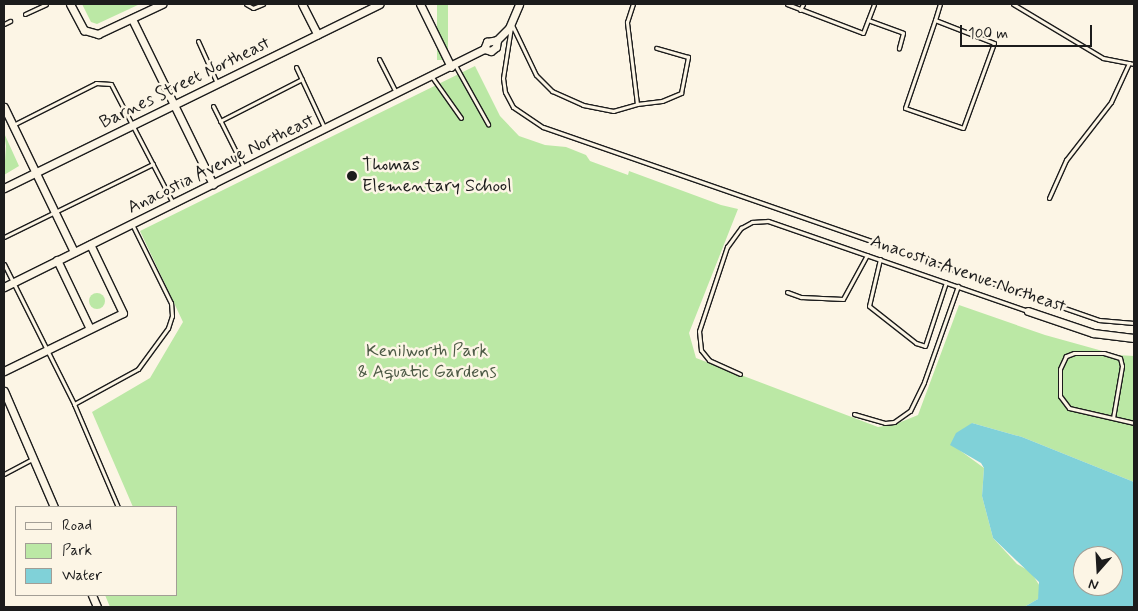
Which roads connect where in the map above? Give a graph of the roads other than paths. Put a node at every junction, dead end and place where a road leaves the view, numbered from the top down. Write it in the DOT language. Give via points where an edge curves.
graph roads {
  1 [pos="46,4"];
  2 [pos="70,4"];
  3 [pos="162,4"];
  4 [pos="246,4"];
  5 [pos="263,4"];
  6 [pos="302,4"];
  7 [pos="379,4"];
  8 [pos="420,4"];
  9 [pos="518,4"];
  10 [pos="633,4"];
  11 [pos="787,4"];
  12 [pos="803,4"];
  13 [pos="874,4"];
  14 [pos="940,4"];
  15 [pos="1013,4"];
  16 [pos="800,10"];
  17 [pos="25,14"];
  18 [pos="132,19"];
  19 [pos="868,20"];
  20 [pos="935,20"];
  21 [pos="10,21"];
  22 [pos="4,24"];
  23 [pos="512,24"];
  24 [pos="317,34"];
  25 [pos="198,41"];
  26 [pos="656,48"];
  27 [pos="899,48"];
  28 [pos="379,59"];
  29 [pos="1129,63"];
  30 [pos="1134,64"];
  31 [pos="453,66"];
  32 [pos="296,67"];
  33 [pos="432,77"];
  34 [pos="302,80"];
  35 [pos="217,83"];
  36 [pos="397,94"];
  37 [pos="637,104"];
  38 [pos="173,105"];
  39 [pos="213,106"];
  40 [pos="4,107"];
  41 [pos="461,118"];
  42 [pos="220,121"];
  43 [pos="133,124"];
  44 [pos="488,124"];
  45 [pos="13,125"];
  46 [pos="326,130"];
  47 [pos="153,164"];
  48 [pos="244,169"];
  49 [pos="36,173"];
  50 [pos="213,184"];
  51 [pos="4,188"];
  52 [pos="1049,198"];
  53 [pos="173,204"];
  54 [pos="55,213"];
  55 [pos="132,224"];
  56 [pos="4,237"];
  57 [pos="90,244"];
  58 [pos="74,252"];
  59 [pos="868,255"];
  60 [pos="880,259"];
  61 [pos="57,260"];
  62 [pos="4,264"];
  63 [pos="13,282"];
  64 [pos="946,282"];
  65 [pos="958,286"];
  66 [pos="4,287"];
  67 [pos="788,292"];
  68 [pos="1028,311"];
  69 [pos="1134,323"];
  70 [pos="90,329"];
  71 [pos="1134,338"];
  72 [pos="46,350"];
  73 [pos="4,371"];
  74 [pos="740,374"];
  75 [pos="4,391"];
  76 [pos="74,404"];
  77 [pos="854,414"];
  78 [pos="1113,418"];
  79 [pos="1134,423"];
  80 [pos="33,459"];
  81 [pos="4,474"];
  82 [pos="54,506"];
  83 [pos="118,506"];
  1 -- 17 [label="lane"];
  2 -- 18 [label="street" via="81,26 93,34 103,33"];
  3 -- 18 [label="street"];
  4 -- 5 [label="lane" via="253,8"];
  6 -- 24 [label="street"];
  7 -- 24 [label="street, Barnes Street Northeast"];
  8 -- 31 [label="street"];
  9 -- 23 [label="street"];
  10 -- 37 [label="lane" via="627,22"];
  11 -- 16 [label="lane"];
  12 -- 16 [label="lane"];
  13 -- 19 [label="lane"];
  14 -- 20 [label="lane"];
  15 -- 29 [label="lane" via="1103,58"];
  16 -- 19 [label="lane" via="863,33"];
  18 -- 38 [label="street"];
  19 -- 27 [label="lane" via="903,33"];
  20 -- 20 [label="lane" via="905,108 964,128 994,43"];
  21 -- 22 [label="lane"];
  23 -- 31 [label="street, Anacostia Avenue Northeast" via="497,40 487,42 484,49"];
  23 -- 37 [label="lane" via="536,75 552,91 613,112"];
  23 -- 69 [label="lane" via="503,78 505,92 513,106 544,127 1099,320"];
  24 -- 35 [label="street, Barnes Street Northeast"];
  25 -- 35 [label="lane"];
  26 -- 37 [label="lane" via="688,57 681,93 662,101"];
  28 -- 36 [label="lane"];
  29 -- 30 [label="lane"];
  29 -- 52 [label="lane" via="1111,102 1066,160"];
  31 -- 33 [label="street, Anacostia Avenue Northeast"];
  31 -- 44 [label="lane"];
  32 -- 34 [label="lane"];
  33 -- 36 [label="street, Anacostia Avenue Northeast"];
  33 -- 41 [label="lane"];
  34 -- 42 [label="lane"];
  34 -- 46 [label="lane"];
  35 -- 38 [label="street, Barnes Street Northeast"];
  36 -- 46 [label="street, Anacostia Avenue Northeast"];
  38 -- 43 [label="street, Barnes Street Northeast"];
  38 -- 50 [label="street"];
  39 -- 42 [label="lane"];
  40 -- 45 [label="street"];
  42 -- 48 [label="lane"];
  43 -- 45 [label="lane" via="111,84 104,82"];
  43 -- 47 [label="lane"];
  43 -- 49 [label="street, Barnes Street Northeast"];
  45 -- 49 [label="street"];
  46 -- 48 [label="street, Anacostia Avenue Northeast"];
  47 -- 53 [label="lane"];
  47 -- 54 [label="lane"];
  48 -- 50 [label="street, Anacostia Avenue Northeast"];
  49 -- 51 [label="street, Barnes Street Northeast"];
  49 -- 54 [label="street"];
  50 -- 53 [label="street, Anacostia Avenue Northeast"];
  53 -- 55 [label="street, Anacostia Avenue Northeast"];
  54 -- 56 [label="lane"];
  54 -- 58 [label="street"];
  55 -- 57 [label="street, Anacostia Avenue Northeast"];
  55 -- 76 [label="lane" via="171,303 172,316 168,328 138,369"];
  57 -- 58 [label="street, Anacostia Avenue Northeast"];
  57 -- 70 [label="street" via="123,313"];
  58 -- 61 [label="street, Anacostia Avenue Northeast"];
  59 -- 60 [label="lane, Anacostia Avenue Northeast"];
  59 -- 67 [label="lane" via="843,299 800,297"];
  59 -- 74 [label="lane, Anacostia Avenue Northeast" via="768,221 752,222 741,228 727,247 699,331 699,342 714,364"];
  60 -- 64 [label="lane, Anacostia Avenue Northeast"];
  60 -- 64 [label="lane" via="870,306 916,343 925,346"];
  61 -- 63 [label="street, Anacostia Avenue Northeast"];
  61 -- 70 [label="street"];
  62 -- 63 [label="lane"];
  63 -- 66 [label="street, Anacostia Avenue Northeast"];
  63 -- 72 [label="lane"];
  64 -- 65 [label="lane, Anacostia Avenue Northeast"];
  65 -- 68 [label="lane, Anacostia Avenue Northeast"];
  65 -- 77 [label="lane" via="922,389 910,411 894,422 885,423"];
  68 -- 71 [label="street, Anacostia Avenue Northeast" via="1093,333"];
  70 -- 72 [label="street"];
  72 -- 73 [label="street"];
  72 -- 76 [label="lane"];
  75 -- 80 [label="street"];
  76 -- 83 [label="lane"];
  78 -- 78 [label="lane" via="1069,408 1060,396 1060,369 1066,356 1104,353 1120,358 1122,366"];
  78 -- 79 [label="lane"];
  80 -- 81 [label="lane"];
  80 -- 82 [label="street"];
}
